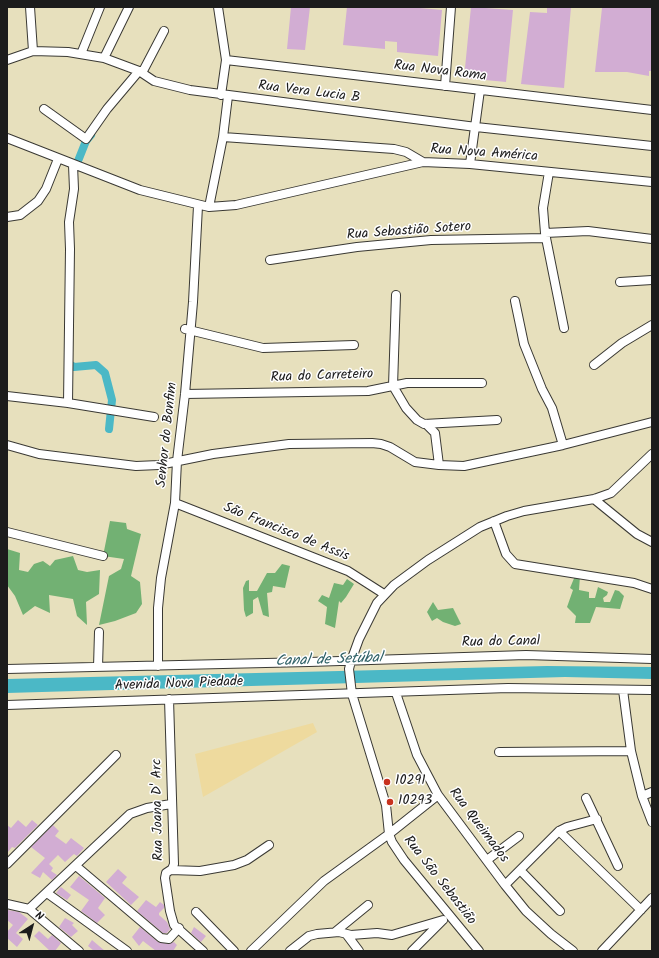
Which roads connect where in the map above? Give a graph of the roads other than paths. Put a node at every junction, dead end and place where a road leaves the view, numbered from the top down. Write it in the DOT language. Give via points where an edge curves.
graph roads {
  1 [pos="30,7"];
  2 [pos="100,7"];
  3 [pos="129,7"];
  4 [pos="218,7"];
  5 [pos="451,7"];
  6 [pos="164,31"];
  7 [pos="33,51"];
  8 [pos="81,54"];
  9 [pos="104,58"];
  10 [pos="7,60"];
  11 [pos="226,60"];
  12 [pos="140,72"];
  13 [pos="445,86"];
  14 [pos="480,90"];
  15 [pos="224,95"];
  16 [pos="44,109"];
  17 [pos="652,110"];
  18 [pos="476,127"];
  19 [pos="223,137"];
  20 [pos="7,138"];
  21 [pos="652,146"];
  22 [pos="58,159"];
  23 [pos="423,162"];
  24 [pos="470,164"];
  25 [pos="74,168"];
  26 [pos="549,172"];
  27 [pos="652,182"];
  28 [pos="198,206"];
  29 [pos="209,207"];
  30 [pos="7,217"];
  31 [pos="545,236"];
  32 [pos="652,239"];
  33 [pos="270,260"];
  34 [pos="652,280"];
  35 [pos="620,282"];
  36 [pos="396,295"];
  37 [pos="515,301"];
  38 [pos="652,325"];
  39 [pos="564,328"];
  40 [pos="188,329"];
  41 [pos="354,345"];
  42 [pos="594,364"];
  43 [pos="482,383"];
  44 [pos="393,386"];
  45 [pos="185,394"];
  46 [pos="7,396"];
  47 [pos="68,404"];
  48 [pos="154,417"];
  49 [pos="497,420"];
  50 [pos="652,422"];
  51 [pos="426,424"];
  52 [pos="7,445"];
  53 [pos="563,445"];
  54 [pos="652,454"];
  55 [pos="177,461"];
  56 [pos="439,465"];
  57 [pos="594,499"];
  58 [pos="175,503"];
  59 [pos="494,521"];
  60 [pos="7,532"];
  61 [pos="652,542"];
  62 [pos="104,556"];
  63 [pos="652,588"];
  64 [pos="384,594"];
  65 [pos="99,632"];
  66 [pos="652,659"];
  67 [pos="350,665"];
  68 [pos="158,666"];
  69 [pos="98,667"];
  70 [pos="7,669"];
  71 [pos="623,690"];
  72 [pos="652,690"];
  73 [pos="396,693"];
  74 [pos="352,694"];
  75 [pos="169,699"];
  76 [pos="7,705"];
  77 [pos="631,750"];
  78 [pos="499,752"];
  79 [pos="116,755"];
  80 [pos="652,792"];
  81 [pos="438,795"];
  82 [pos="642,796"];
  83 [pos="586,798"];
  84 [pos="171,804"];
  85 [pos="597,820"];
  86 [pos="652,822"];
  87 [pos="560,831"];
  88 [pos="388,834"];
  89 [pos="519,836"];
  90 [pos="269,845"];
  91 [pos="487,860"];
  92 [pos="7,864"];
  93 [pos="76,866"];
  94 [pos="618,866"];
  95 [pos="171,870"];
  96 [pos="520,870"];
  97 [pos="505,885"];
  98 [pos="47,893"];
  99 [pos="652,898"];
  100 [pos="7,904"];
  101 [pos="368,905"];
  102 [pos="29,910"];
  103 [pos="560,910"];
  104 [pos="641,910"];
  105 [pos="196,912"];
  106 [pos="446,917"];
  107 [pos="179,928"];
  108 [pos="335,932"];
  109 [pos="347,935"];
  110 [pos="570,950"];
  111 [pos="79,951"];
  112 [pos="127,951"];
  113 [pos="203,951"];
  114 [pos="234,951"];
  115 [pos="251,951"];
  116 [pos="290,951"];
  117 [pos="359,951"];
  118 [pos="412,951"];
  119 [pos="479,951"];
  120 [pos="602,951"];
  1 -- 7 [label="street"];
  2 -- 8 [label="street"];
  3 -- 9 [label="street"];
  4 -- 11 [label="street"];
  5 -- 13 [label="street"];
  6 -- 12 [label="street"];
  7 -- 8 [label="street, Rua Vera Lucia B"];
  7 -- 10 [label="street, Rua Vera Lucia B"];
  8 -- 9 [label="street, Rua Vera Lucia B"];
  9 -- 12 [label="street, Rua Vera Lucia B"];
  11 -- 13 [label="street, Rua Nova Roma"];
  11 -- 15 [label="street"];
  12 -- 15 [label="street, Rua Vera Lucia B" via="161,83"];
  12 -- 16 [label="street" via="86,139"];
  13 -- 14 [label="street, Rua Nova Roma"];
  14 -- 17 [label="street, Rua Nova Roma"];
  14 -- 18 [label="street"];
  15 -- 18 [label="street, Rua Vera Lucia B"];
  15 -- 19 [label="street"];
  18 -- 21 [label="street, Rua Vera Lucia B"];
  18 -- 24 [label="street"];
  19 -- 23 [label="street" via="394,149 406,152"];
  19 -- 29 [label="street"];
  20 -- 22 [label="street, Rua Nova América"];
  22 -- 25 [label="street, Rua Nova América"];
  22 -- 30 [label="street" via="46,189 35,204 20,215"];
  23 -- 24 [label="street, Rua Nova América"];
  23 -- 29 [label="street, Rua Nova América" via="236,204"];
  24 -- 26 [label="street, Rua Nova América"];
  25 -- 28 [label="street, Rua Nova América" via="86,169 140,190"];
  25 -- 47 [label="street" via="69,222"];
  26 -- 27 [label="street, Rua Nova América"];
  26 -- 31 [label="street" via="543,208"];
  28 -- 29 [label="street, Rua Nova América"];
  28 -- 40 [label="street, Senhor do Bonfim"];
  31 -- 32 [label="street, Rua Sebastião Sotero" via="588,231"];
  31 -- 33 [label="street, Rua Sebastião Sotero" via="431,240 357,247"];
  31 -- 39 [label="street"];
  34 -- 35 [label="street"];
  36 -- 44 [label="street"];
  37 -- 53 [label="street" via="524,344 552,408"];
  38 -- 42 [label="street"];
  40 -- 41 [label="street" via="263,348"];
  40 -- 45 [label="street, Senhor do Bonfim"];
  43 -- 44 [label="street, Rua do Carreteiro" via="410,383"];
  44 -- 45 [label="street, Rua do Carreteiro" via="368,391"];
  44 -- 51 [label="street" via="415,419"];
  45 -- 55 [label="street, Senhor do Bonfim"];
  46 -- 47 [label="street"];
  47 -- 48 [label="street"];
  49 -- 51 [label="street"];
  50 -- 53 [label="street"];
  51 -- 56 [label="street" via="435,433"];
  52 -- 55 [label="street" via="39,454 136,466"];
  53 -- 56 [label="street" via="464,466"];
  54 -- 57 [label="street" via="615,490"];
  55 -- 56 [label="street" via="289,444 354,442 381,444 415,462"];
  55 -- 58 [label="street, Senhor do Bonfim"];
  57 -- 59 [label="street" via="524,511"];
  57 -- 61 [label="street" via="637,534"];
  58 -- 64 [label="street, São Francisco de Assis" via="348,571"];
  58 -- 68 [label="street, Senhor do Bonfim" via="161,578"];
  59 -- 63 [label="street" via="506,554 515,564 620,580"];
  59 -- 64 [label="street" via="457,540"];
  60 -- 62 [label="street"];
  64 -- 67 [label="street" via="367,621"];
  65 -- 69 [label="street"];
  66 -- 67 [label="street, Rua do Canal" via="526,655"];
  67 -- 68 [label="street, Avenida Nova Piedade"];
  67 -- 74 [label="street, Rua São Sebastião"];
  68 -- 69 [label="street, Avenida Nova Piedade"];
  69 -- 70 [label="street, Avenida Nova Piedade"];
  71 -- 72 [label="street"];
  71 -- 73 [label="street" via="508,688"];
  71 -- 77 [label="street"];
  73 -- 74 [label="street"];
  73 -- 81 [label="street, Rua Queimados" via="417,755"];
  74 -- 75 [label="street, Avenida Nova Piedade"];
  74 -- 88 [label="street, Rua São Sebastião" via="386,805"];
  75 -- 76 [label="street, Avenida Nova Piedade"];
  75 -- 84 [label="street, Rua Joana D' Arc"];
  77 -- 78 [label="street"];
  77 -- 82 [label="street"];
  79 -- 92 [label="street"];
  80 -- 82 [label="street"];
  81 -- 88 [label="street"];
  81 -- 91 [label="street, Rua Queimados"];
  82 -- 86 [label="street"];
  83 -- 85 [label="street"];
  84 -- 93 [label="street" via="130,814"];
  84 -- 95 [label="street, Rua Joana D' Arc" via="174,864"];
  85 -- 87 [label="street"];
  85 -- 94 [label="street"];
  87 -- 96 [label="street"];
  87 -- 104 [label="street"];
  88 -- 106 [label="street, Rua São Sebastião"];
  88 -- 115 [label="street" via="324,880"];
  89 -- 91 [label="street"];
  90 -- 95 [label="street" via="247,860 234,865 200,871"];
  91 -- 97 [label="street, Rua Queimados"];
  93 -- 98 [label="street"];
  93 -- 107 [label="street" via="161,938 169,938"];
  95 -- 107 [label="street, Rua Joana D' Arc" via="166,873 165,878 172,919"];
  96 -- 97 [label="street"];
  96 -- 103 [label="street"];
  97 -- 110 [label="street, Rua Queimados" via="526,910"];
  98 -- 102 [label="street"];
  98 -- 112 [label="street"];
  99 -- 104 [label="street"];
  100 -- 102 [label="street"];
  101 -- 108 [label="street"];
  102 -- 111 [label="street"];
  104 -- 120 [label="street"];
  105 -- 114 [label="street"];
  106 -- 109 [label="street" via="392,935"];
  106 -- 118 [label="street"];
  106 -- 119 [label="street, Rua São Sebastião"];
  107 -- 113 [label="street, Rua Joana D' Arc"];
  108 -- 109 [label="street"];
  108 -- 116 [label="street" via="310,936"];
  109 -- 117 [label="street"];
}
